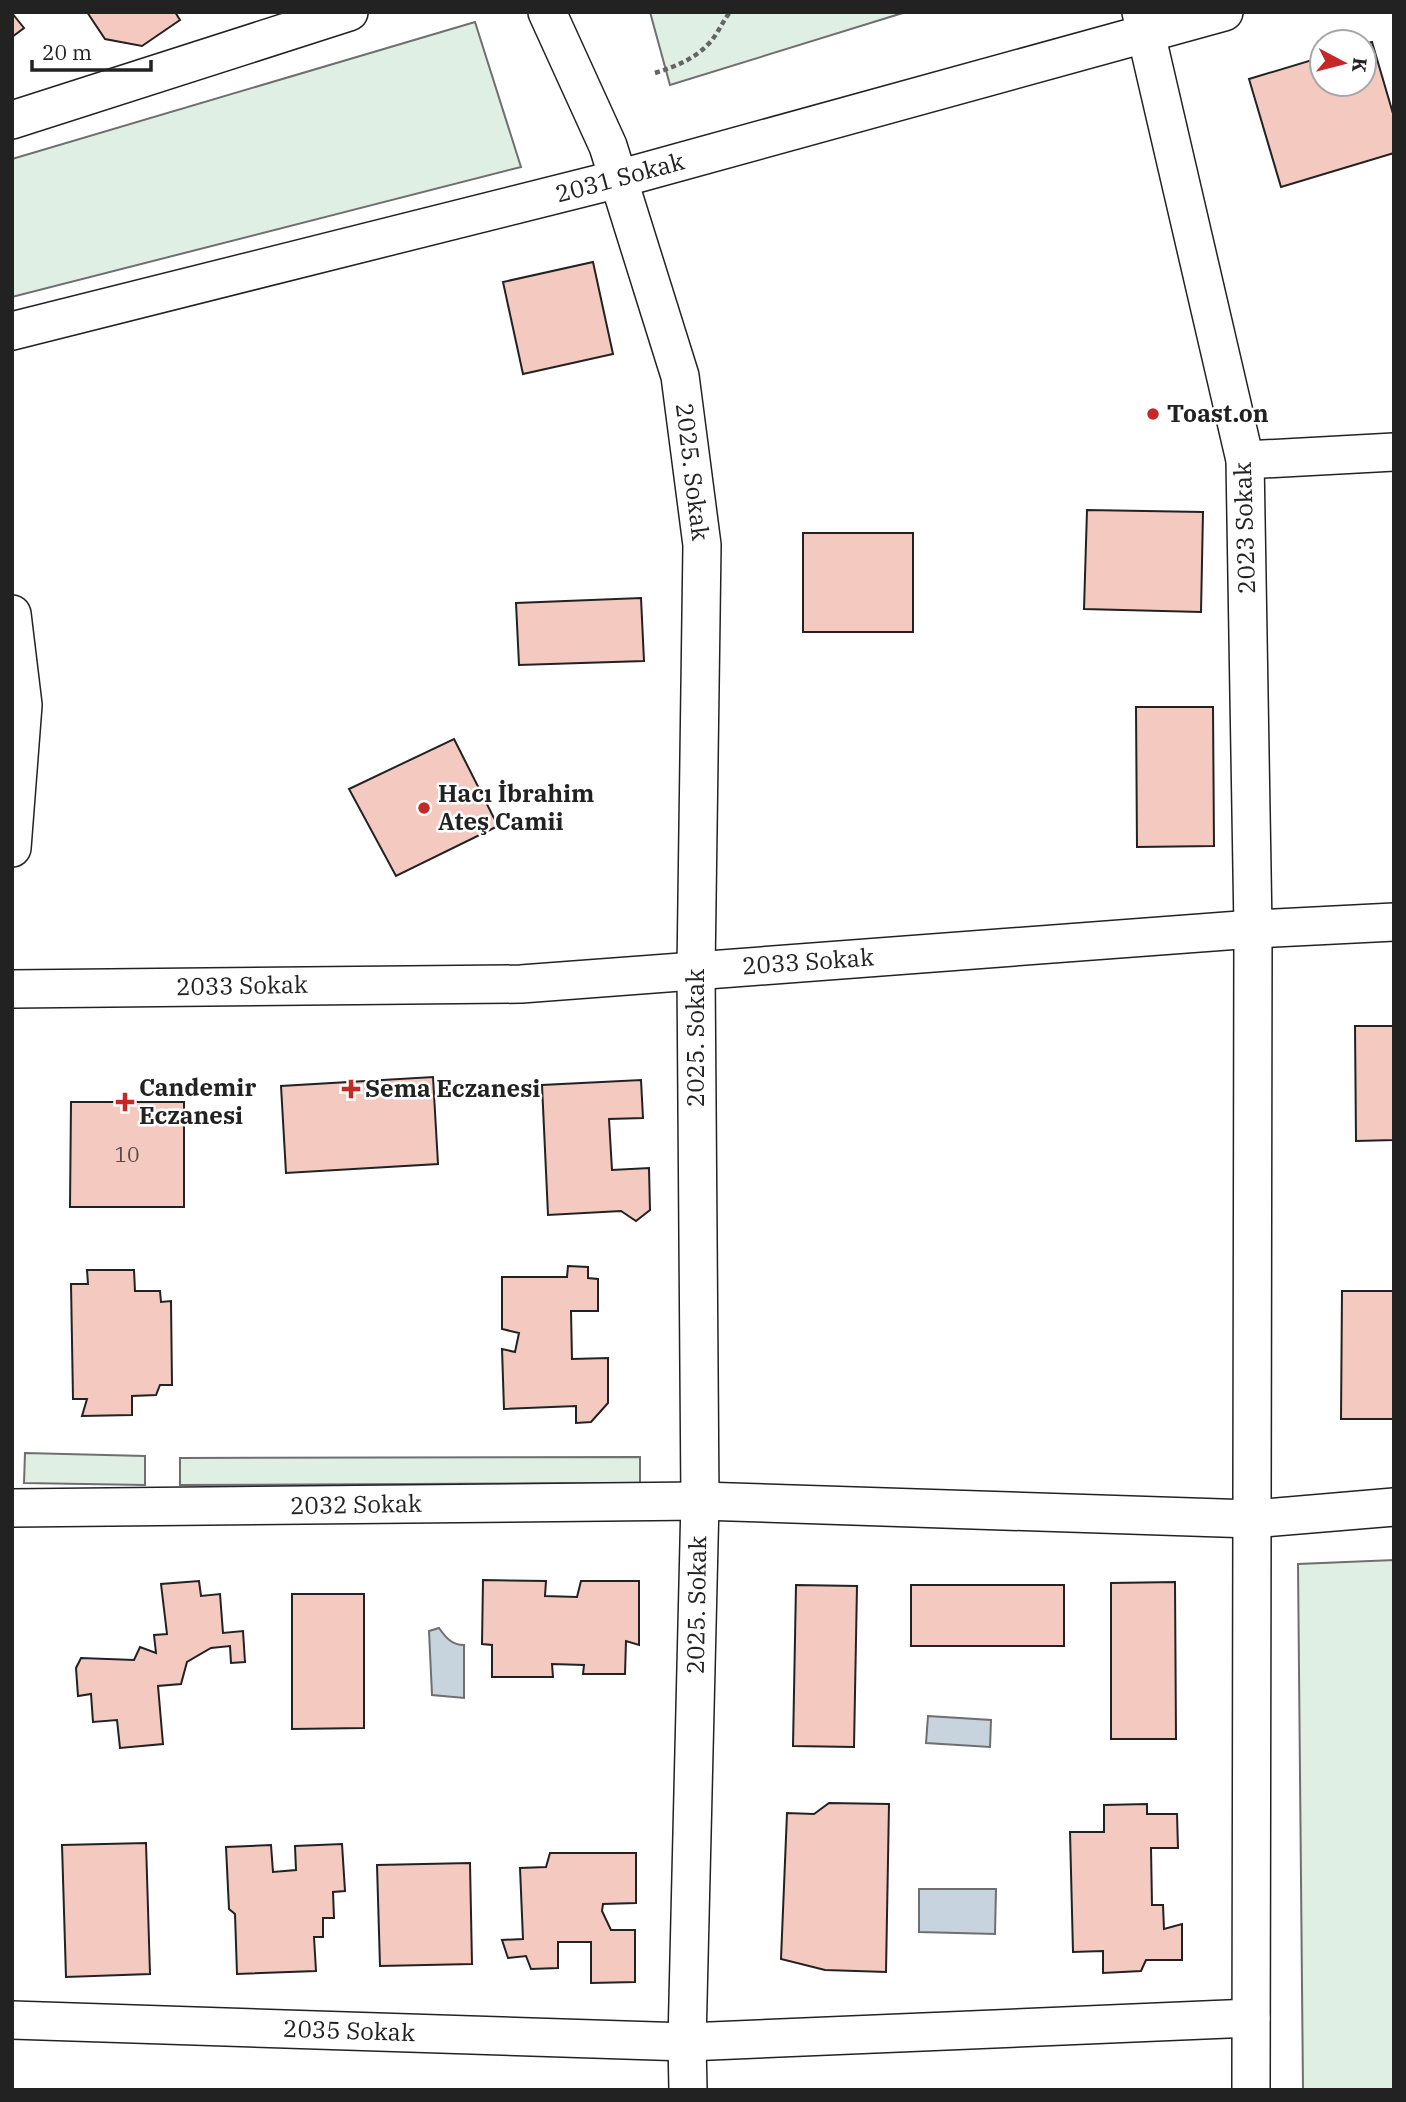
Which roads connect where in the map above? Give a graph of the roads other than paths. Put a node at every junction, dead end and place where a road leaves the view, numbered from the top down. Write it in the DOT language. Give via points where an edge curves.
graph roads {
  1 [pos="349,12"];
  2 [pos="547,12"];
  3 [pos="1224,12"];
  4 [pos="1144,22"];
  5 [pos="12,120"];
  6 [pos="618,179"];
  7 [pos="12,331"];
  8 [pos="1394,452"];
  9 [pos="1245,460"];
  10 [pos="12,614"];
  11 [pos="12,848"];
  12 [pos="1394,922"];
  13 [pos="1253,929"];
  14 [pos="696,971"];
  15 [pos="12,989"];
  16 [pos="699,1501"];
  17 [pos="1394,1507"];
  18 [pos="12,1508"];
  19 [pos="1252,1519"];
  20 [pos="1251,2018"];
  21 [pos="12,2020"];
  22 [pos="687,2042"];
  23 [pos="688,2090"];
  24 [pos="1251,2090"];
  1 -- 5 [label="street"];
  2 -- 6 [label="street, 2025. Sokak" via="608,146"];
  3 -- 4 [label="street, 2031 Sokak"];
  4 -- 6 [label="street, 2031 Sokak"];
  4 -- 9 [label="street, 2023 Sokak"];
  6 -- 7 [label="street, 2031 Sokak"];
  6 -- 14 [label="street, 2025. Sokak" via="680,376 702,545"];
  8 -- 9 [label="street"];
  9 -- 13 [label="street, 2023 Sokak"];
  10 -- 11 [label="street" via="23,705"];
  12 -- 13 [label="street, 2033 Sokak"];
  13 -- 14 [label="street, 2033 Sokak"];
  13 -- 19 [label="street, 2023 Sokak"];
  14 -- 15 [label="street, 2033 Sokak" via="521,984"];
  14 -- 16 [label="street, 2025. Sokak"];
  16 -- 18 [label="street, 2032 Sokak"];
  16 -- 19 [label="street, 2032 Sokak"];
  16 -- 22 [label="street, 2025. Sokak"];
  17 -- 19 [label="street, 2032 Sokak"];
  19 -- 20 [label="street, 2023 Sokak"];
  20 -- 22 [label="street, 2035 Sokak"];
  20 -- 24 [label="street, 2023 Sokak"];
  21 -- 22 [label="street, 2035 Sokak"];
  22 -- 23 [label="street, 2025. Sokak"];
}
